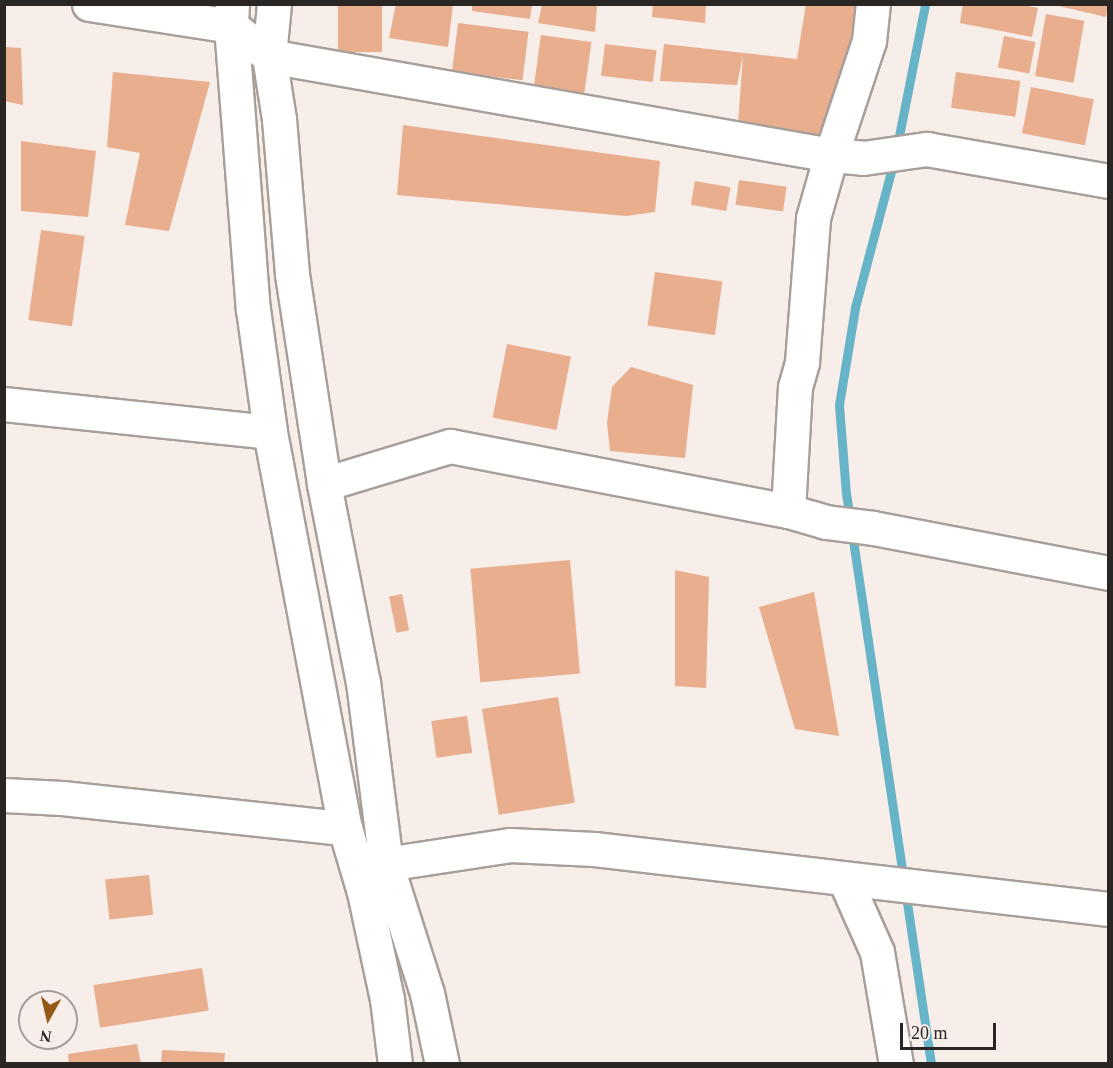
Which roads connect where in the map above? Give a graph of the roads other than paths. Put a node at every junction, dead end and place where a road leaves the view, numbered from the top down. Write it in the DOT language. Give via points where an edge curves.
graph roads {
  1 [pos="89,4"];
  2 [pos="274,4"];
  3 [pos="873,4"];
  4 [pos="231,15"];
  5 [pos="269,56"];
  6 [pos="831,155"];
  7 [pos="1108,181"];
  8 [pos="4,404"];
  9 [pos="270,432"];
  10 [pos="324,484"];
  11 [pos="788,511"];
  12 [pos="1108,573"];
  13 [pos="4,795"];
  14 [pos="345,828"];
  15 [pos="386,864"];
  16 [pos="845,880"];
  17 [pos="1108,909"];
  18 [pos="395,1064"];
  19 [pos="442,1064"];
  20 [pos="896,1064"];
  1 -- 4 [label="street"];
  2 -- 5 [label="street"];
  3 -- 6 [label="street" via="870,41"];
  4 -- 5 [label="street"];
  4 -- 9 [label="street" via="253,309"];
  5 -- 6 [label="street"];
  5 -- 10 [label="street" via="279,119 292,274"];
  6 -- 7 [label="street" via="863,158 927,149"];
  6 -- 11 [label="street" via="813,218 802,362 795,387"];
  8 -- 9 [label="street"];
  9 -- 14 [label="street"];
  10 -- 11 [label="street" via="450,446"];
  10 -- 15 [label="street" via="363,682"];
  11 -- 12 [label="street" via="825,522"];
  13 -- 14 [label="street"];
  14 -- 18 [label="street" via="364,892 387,999"];
  15 -- 16 [label="street" via="520,846 594,849"];
  15 -- 19 [label="street" via="427,993"];
  16 -- 17 [label="street"];
  16 -- 20 [label="street" via="877,952"];
}
